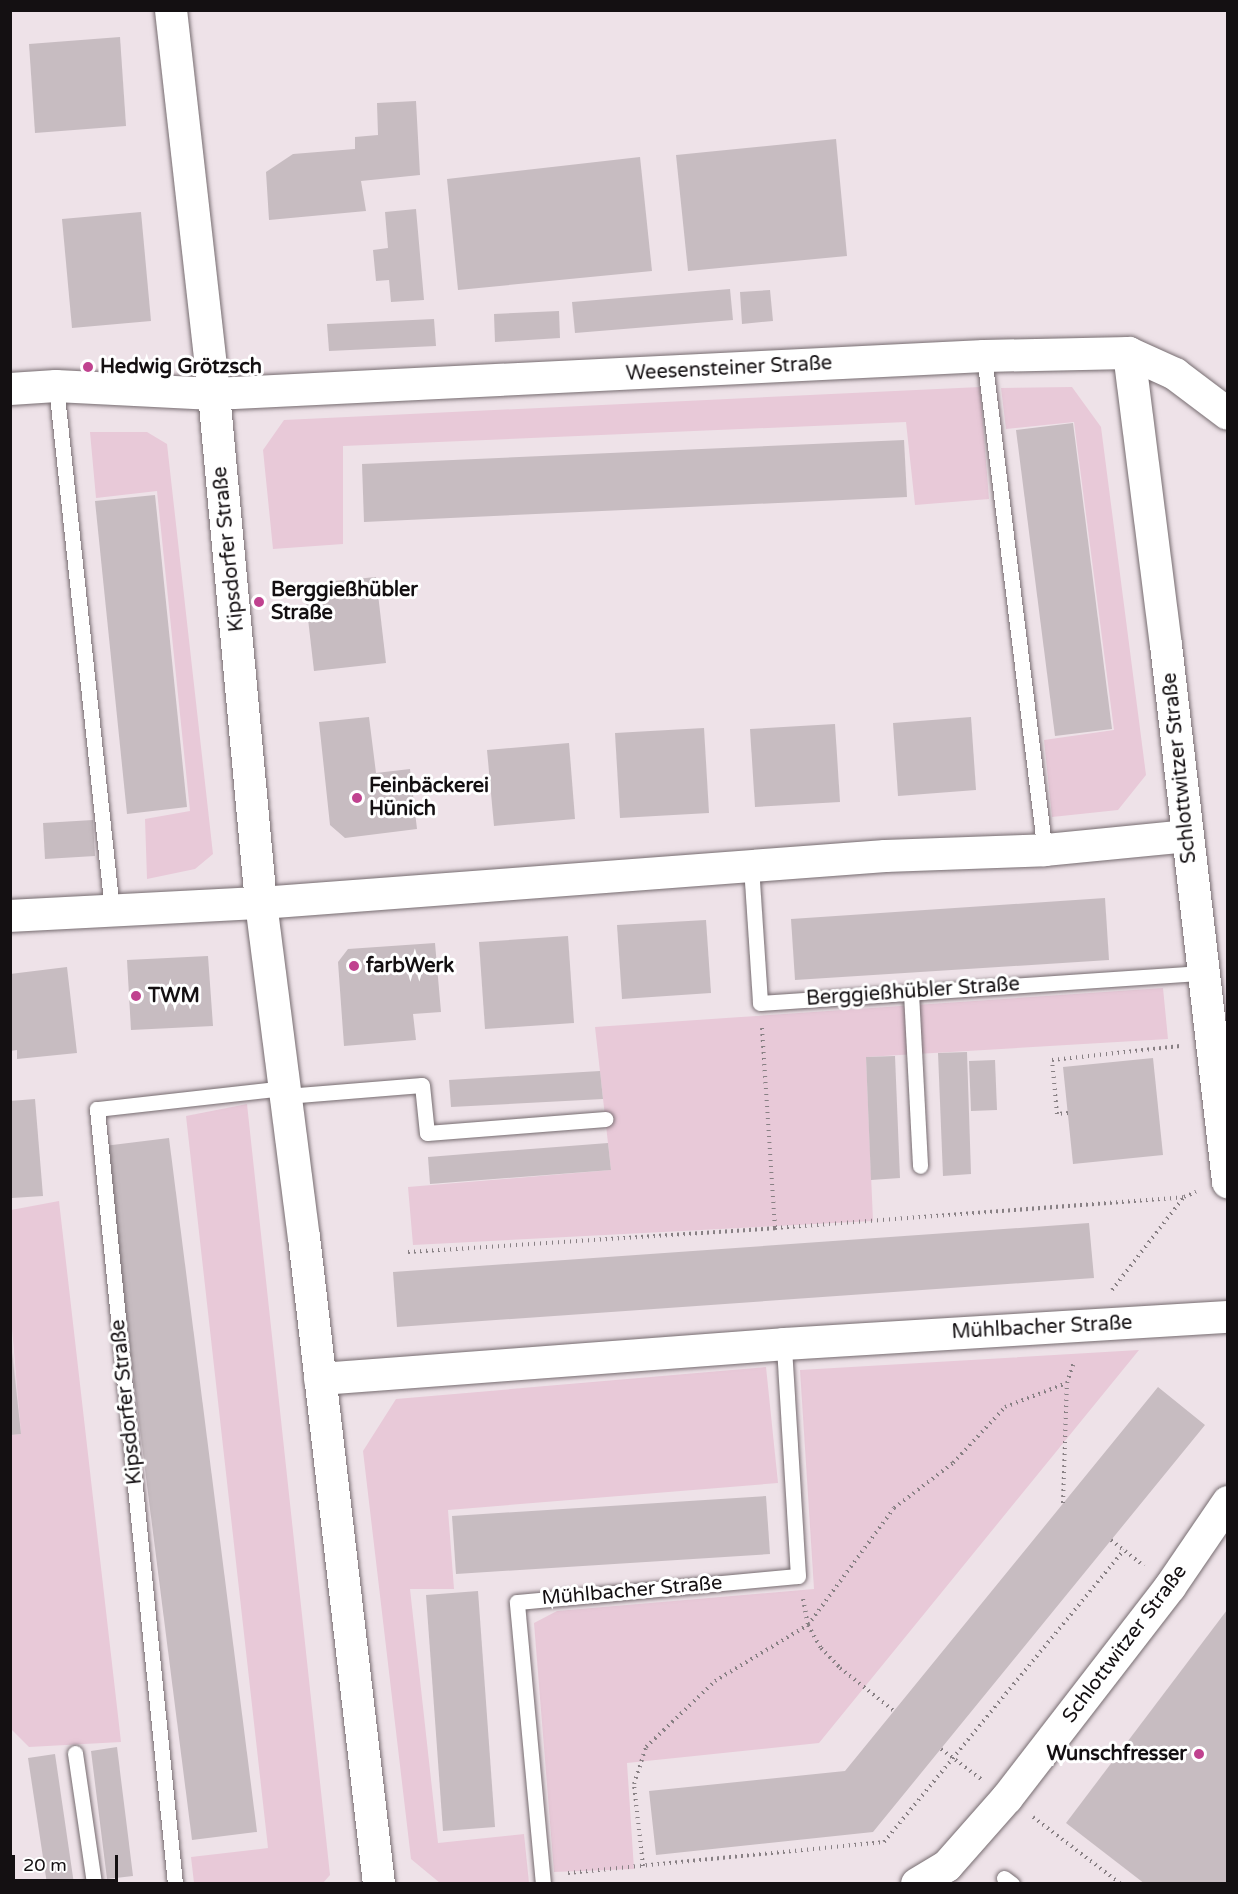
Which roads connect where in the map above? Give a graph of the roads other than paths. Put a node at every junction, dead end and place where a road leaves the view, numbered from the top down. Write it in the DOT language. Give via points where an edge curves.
graph roads {
  1 [pos="171,10"];
  2 [pos="1128,353"];
  3 [pos="984,356"];
  4 [pos="56,386"];
  5 [pos="10,389"];
  6 [pos="214,394"];
  7 [pos="1227,414"];
  8 [pos="1187,836"];
  9 [pos="1045,850"];
  10 [pos="751,866"];
  11 [pos="261,903"];
  12 [pos="112,910"];
  13 [pos="10,916"];
  14 [pos="1202,973"];
  15 [pos="911,993"];
  16 [pos="285,1092"];
  17 [pos="605,1119"];
  18 [pos="920,1166"];
  19 [pos="1227,1178"];
  20 [pos="1227,1182"];
  21 [pos="1227,1317"];
  22 [pos="784,1344"];
  23 [pos="320,1379"];
  24 [pos="1227,1502"];
  25 [pos="75,1753"];
  26 [pos="542,1879"];
  27 [pos="94,1884"];
  28 [pos="175,1884"];
  29 [pos="379,1884"];
  30 [pos="917,1884"];
  1 -- 6 [label="street, Kipsdorfer Straße"];
  2 -- 3 [label="street, Weesensteiner Straße"];
  2 -- 7 [label="street, Weesensteiner Straße" via="1175,374"];
  2 -- 8 [label="street, Schlottwitzer Straße"];
  3 -- 6 [label="street, Weesensteiner Straße"];
  3 -- 9 [label="lane"];
  4 -- 5 [label="street, Weesensteiner Straße"];
  4 -- 6 [label="street, Weesensteiner Straße"];
  4 -- 12 [label="lane"];
  6 -- 11 [label="street, Kipsdorfer Straße"];
  8 -- 9 [label="street"];
  8 -- 14 [label="street, Schlottwitzer Straße"];
  9 -- 10 [label="street"];
  10 -- 11 [label="street"];
  10 -- 15 [label="lane, Berggießhübler Straße" via="760,1003"];
  11 -- 12 [label="street"];
  11 -- 16 [label="street, Kipsdorfer Straße"];
  12 -- 13 [label="street"];
  14 -- 15 [label="lane, Berggießhübler Straße"];
  14 -- 19 [label="street, Schlottwitzer Straße"];
  15 -- 18 [label="lane"];
  16 -- 17 [label="lane" via="422,1085 427,1133"];
  16 -- 23 [label="street, Kipsdorfer Straße"];
  16 -- 28 [label="lane, Kipsdorfer Straße" via="97,1108"];
  19 -- 20 [label="street, Schlottwitzer Straße"];
  21 -- 22 [label="street, Mühlbacher Straße"];
  22 -- 23 [label="street, Mühlbacher Straße"];
  22 -- 26 [label="lane, Mühlbacher Straße" via="798,1576 517,1602"];
  23 -- 29 [label="street, Kipsdorfer Straße"];
  24 -- 30 [label="street, Schlottwitzer Straße" via="1170,1587 1007,1798 947,1866"];
  25 -- 27 [label="lane"];
}
